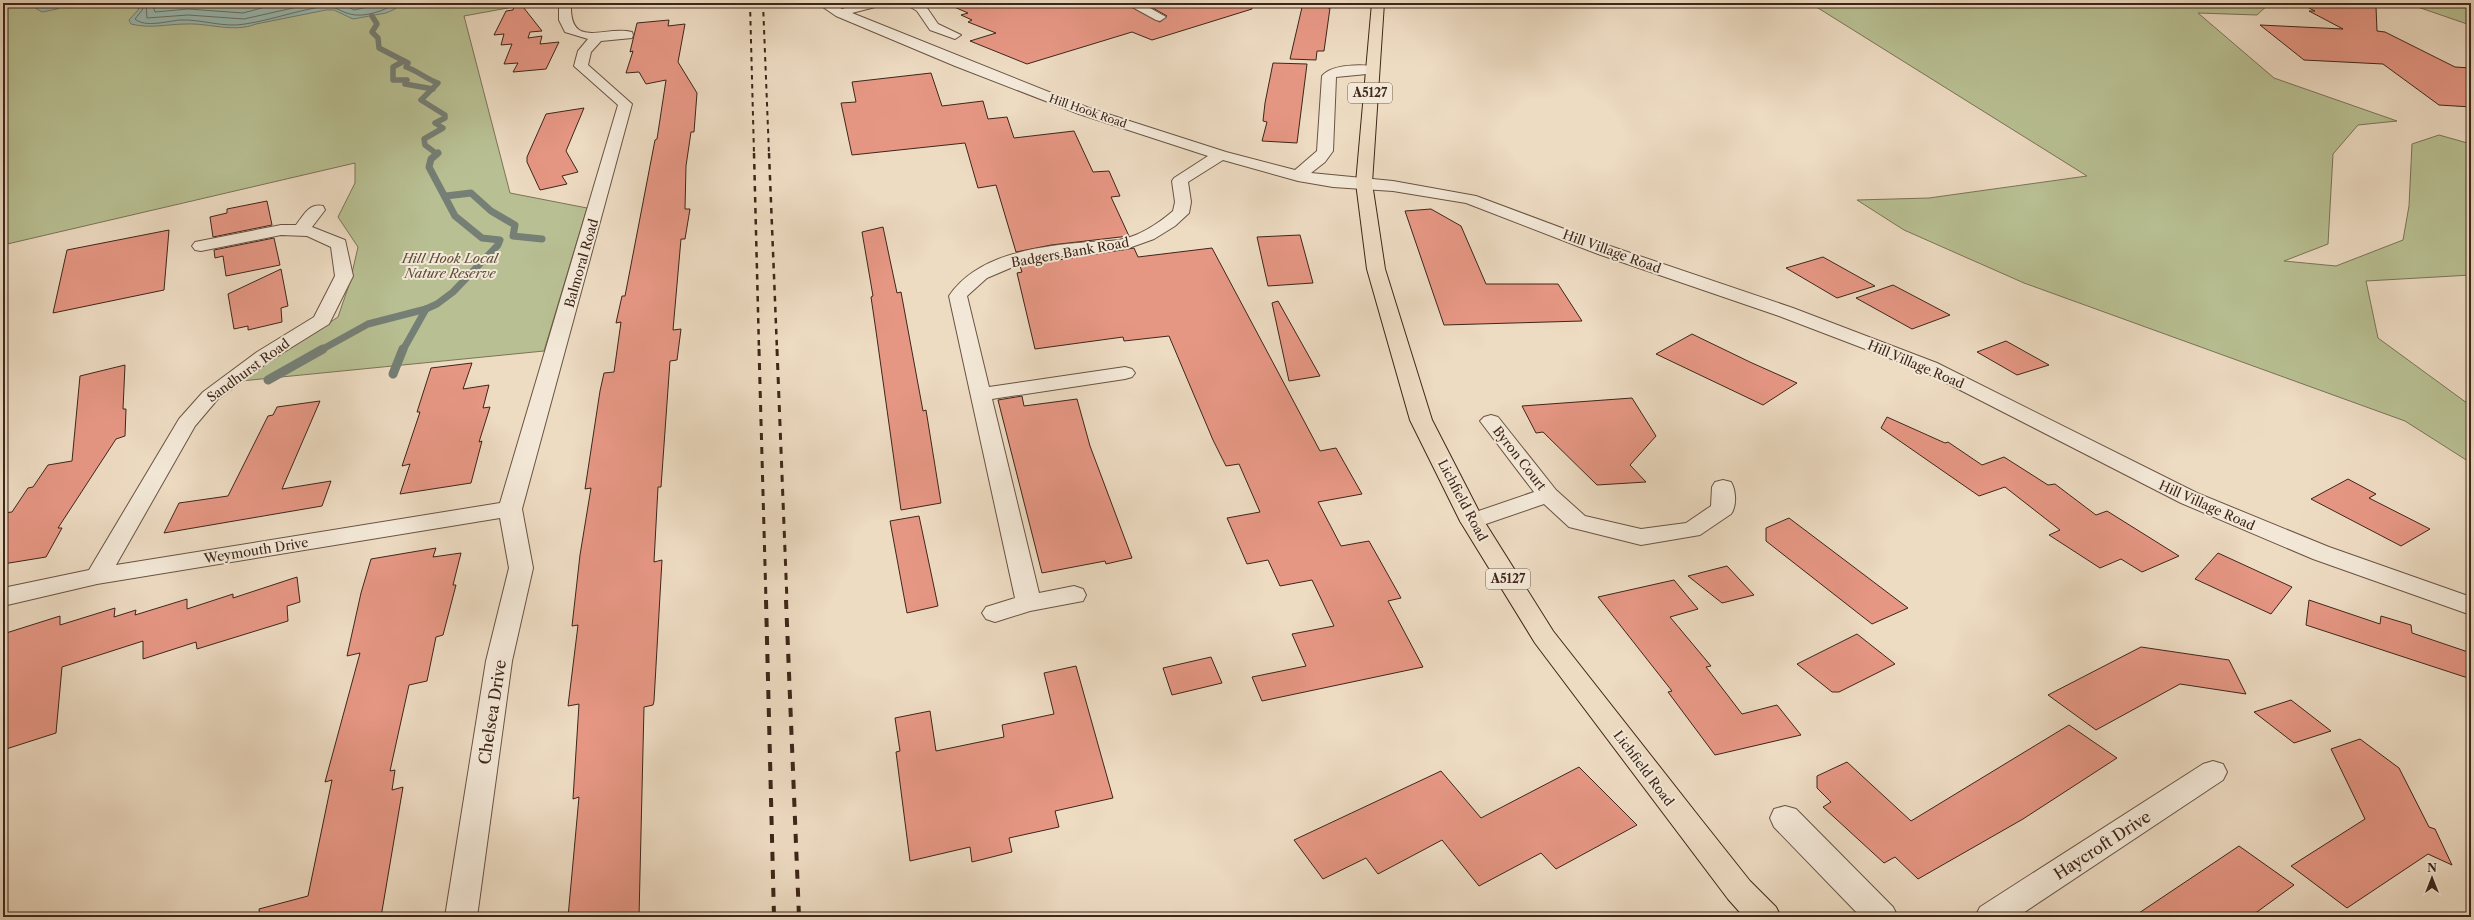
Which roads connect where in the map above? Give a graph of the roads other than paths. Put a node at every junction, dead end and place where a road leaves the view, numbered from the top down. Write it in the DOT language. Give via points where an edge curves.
graph roads {
  1 [pos="565,3"];
  2 [pos="823,3"];
  3 [pos="874,3"];
  4 [pos="910,3"];
  5 [pos="1378,3"];
  6 [pos="1138,4"];
  7 [pos="840,13"];
  8 [pos="1160,17"];
  9 [pos="627,35"];
  10 [pos="955,35"];
  11 [pos="597,37"];
  12 [pos="1372,70"];
  13 [pos="1222,155"];
  14 [pos="1298,176"];
  15 [pos="1364,183"];
  16 [pos="317,210"];
  17 [pos="301,230"];
  18 [pos="202,246"];
  19 [pos="1125,373"];
  20 [pos="980,395"];
  21 [pos="1491,421"];
  22 [pos="1723,487"];
  23 [pos="1548,495"];
  24 [pos="510,509"];
  25 [pos="1472,521"];
  26 [pos="97,576"];
  27 [pos="1074,595"];
  28 [pos="3,597"];
  29 [pos="1029,603"];
  30 [pos="2471,606"];
  31 [pos="995,613"];
  32 [pos="2212,772"];
  33 [pos="1785,818"];
  34 [pos="461,917"];
  35 [pos="1765,917"];
  36 [pos="1882,917"];
  37 [pos="1991,917"];
  1 -- 11 [label="street" via="563,17 566,28 572,32"];
  2 -- 7 [label="street, Hill Hook Road"];
  3 -- 7 [label="street"];
  4 -- 10 [label="street" via="920,8 928,28"];
  5 -- 12 [label="main road, Lichfield Road / A5127"];
  6 -- 8 [label="street"];
  7 -- 13 [label="street, Hill Hook Road" via="1084,111"];
  9 -- 11 [label="street"];
  11 -- 24 [label="street, Balmoral Road" via="585,51 581,66 625,104 623,117"];
  12 -- 14 [label="street" via="1334,72 1329,76 1324,151 1320,159"];
  12 -- 15 [label="main road, Lichfield Road / A5127"];
  13 -- 14 [label="street, Hill Hook Road"];
  13 -- 20 [label="street, Badgers Bank Road" via="1180,181 1183,202 1181,213 1170,223 1146,237 1124,244 1082,248 1011,261 965,284 958,296"];
  14 -- 15 [label="street, Hill Hook Road" via="1333,182"];
  15 -- 25 [label="main road, Lichfield Road / A5127" via="1376,269 1421,420"];
  15 -- 30 [label="street, Hill Village Road" via="1413,188 1470,199 1604,250 1786,312 1930,367 2188,498 2321,553"];
  16 -- 17 [label="street"];
  17 -- 18 [label="street, Sandhurst Road" via="281,230"];
  17 -- 26 [label="street, Sandhurst Road" via="339,244 344,276 322,320 264,356 210,396 186,422"];
  19 -- 20 [label="street"];
  20 -- 29 [label="street, Badgers Bank Road"];
  21 -- 23 [label="street, Byron Court"];
  22 -- 23 [label="street, Byron Court" via="1724,509 1692,530 1641,537 1576,522"];
  23 -- 25 [label="street, Byron Court"];
  24 -- 26 [label="street, Weymouth Drive"];
  24 -- 34 [label="street, Chelsea Drive" via="521,568 499,661"];
  25 -- 35 [label="main road, Lichfield Road / A5127" via="1544,637 1689,827 1739,890"];
  26 -- 28 [label="street, Weymouth Drive"];
  27 -- 29 [label="street"];
  29 -- 31 [label="street"];
  32 -- 37 [label="street, Haycroft Drive"];
  33 -- 36 [label="street"];
}
